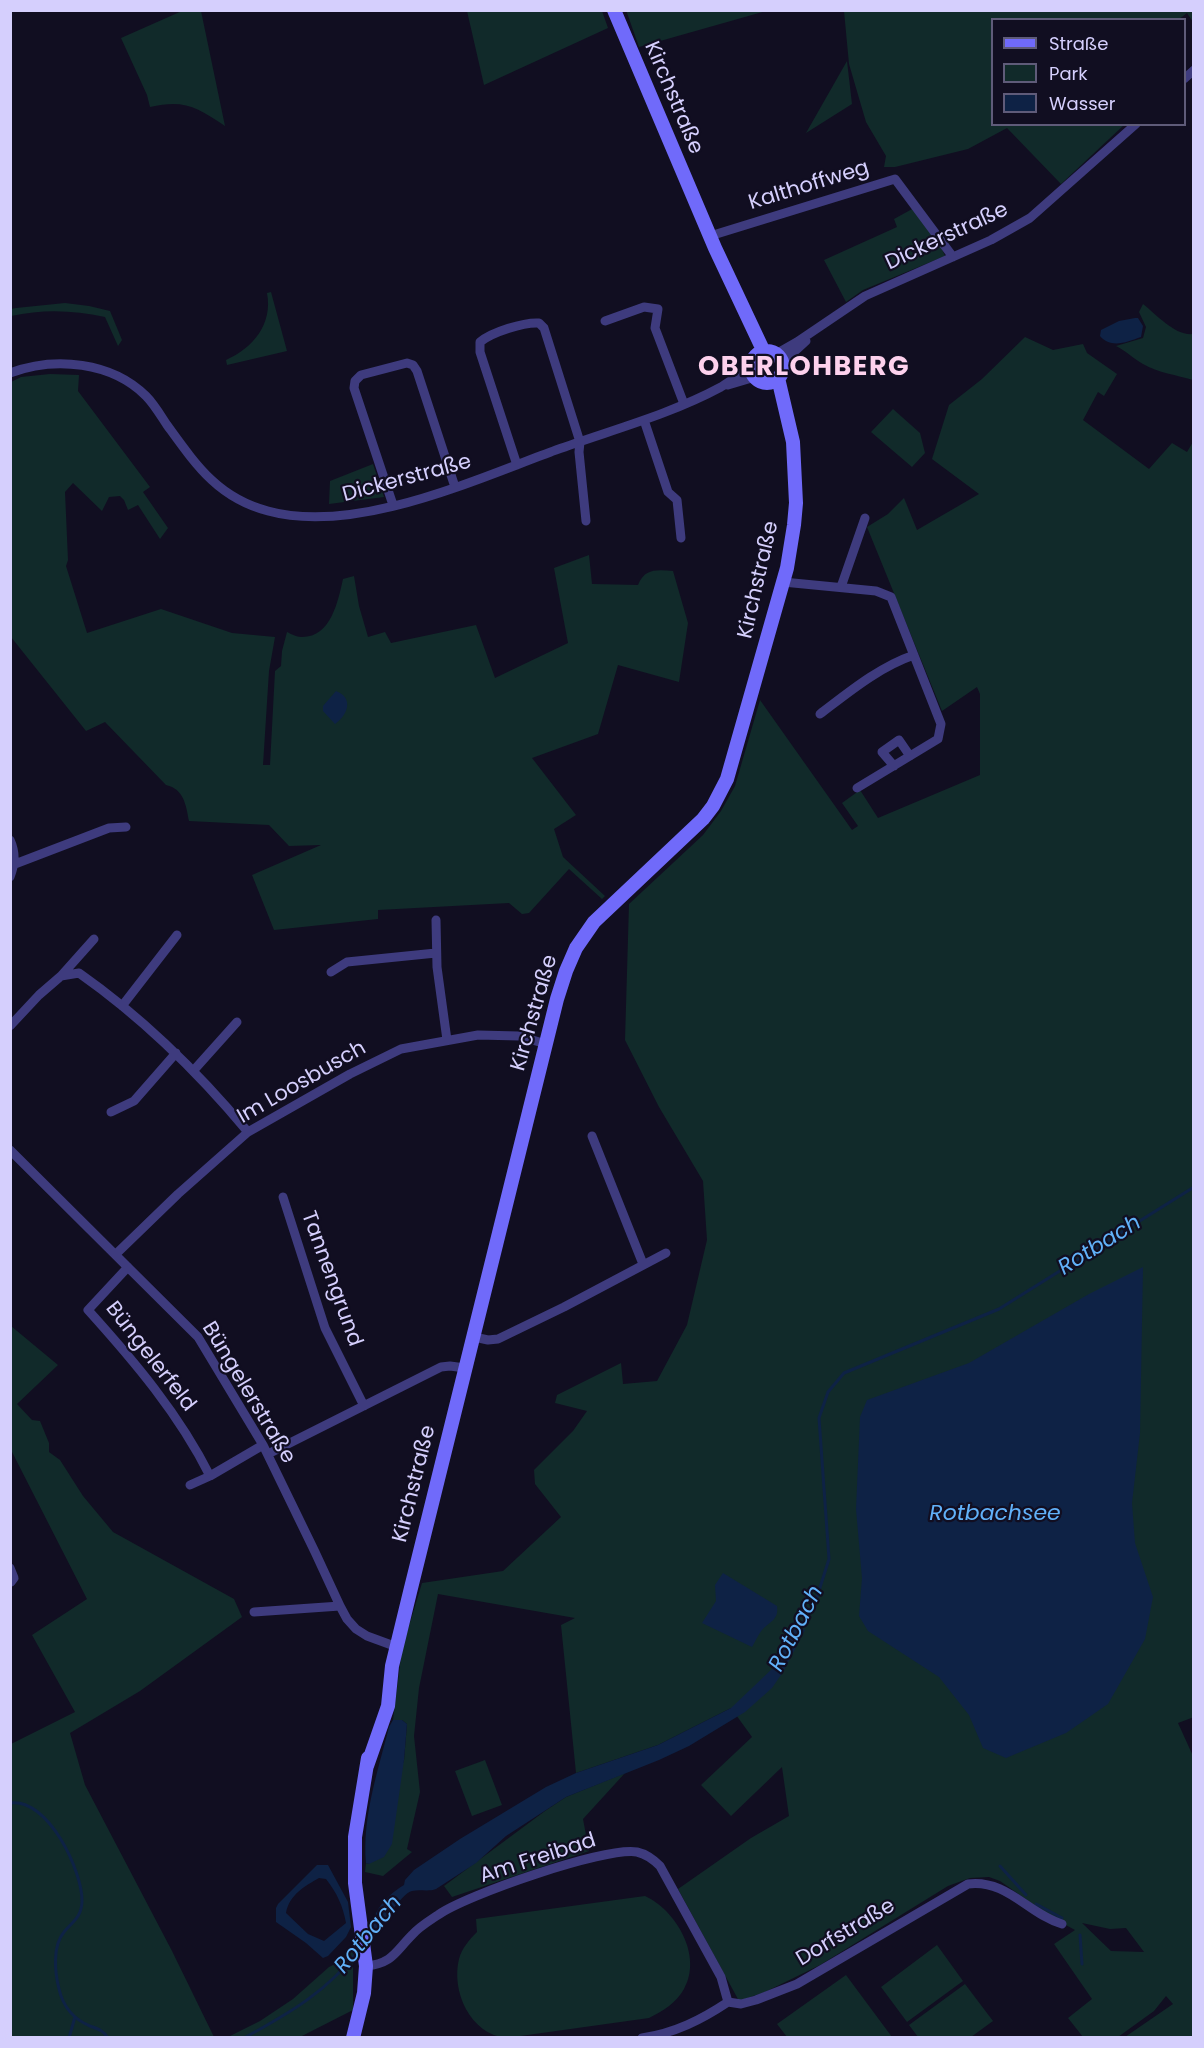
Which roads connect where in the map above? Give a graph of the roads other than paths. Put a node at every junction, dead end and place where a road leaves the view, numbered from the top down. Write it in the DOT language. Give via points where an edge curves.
graph roads {
  1 [pos="614,10"];
  2 [pos="1134,126"];
  3 [pos="710,236"];
  4 [pos="953,257"];
  5 [pos="605,321"];
  6 [pos="766,366"];
  7 [pos="10,373"];
  8 [pos="684,404"];
  9 [pos="644,420"];
  10 [pos="580,442"];
  11 [pos="517,465"];
  12 [pos="455,487"];
  13 [pos="393,505"];
  14 [pos="865,518"];
  15 [pos="586,521"];
  16 [pos="681,538"];
  17 [pos="783,582"];
  18 [pos="841,587"];
  19 [pos="914,655"];
  20 [pos="820,714"];
  21 [pos="910,756"];
  22 [pos="894,766"];
  23 [pos="856,788"];
  24 [pos="126,826"];
  25 [pos="10,840"];
  26 [pos="15,864"];
  27 [pos="10,877"];
  28 [pos="436,920"];
  29 [pos="177,935"];
  30 [pos="94,939"];
  31 [pos="436,953"];
  32 [pos="331,972"];
  33 [pos="61,976"];
  34 [pos="122,1006"];
  35 [pos="237,1022"];
  36 [pos="10,1026"];
  37 [pos="447,1040"];
  38 [pos="546,1044"];
  39 [pos="176,1053"];
  40 [pos="194,1070"];
  41 [pos="111,1112"];
  42 [pos="248,1132"];
  43 [pos="592,1136"];
  44 [pos="10,1150"];
  45 [pos="283,1197"];
  46 [pos="666,1253"];
  47 [pos="116,1254"];
  48 [pos="643,1264"];
  49 [pos="128,1267"];
  50 [pos="474,1337"];
  51 [pos="465,1368"];
  52 [pos="364,1406"];
  53 [pos="265,1449"];
  54 [pos="210,1476"];
  55 [pos="190,1485"];
  56 [pos="10,1568"];
  57 [pos="10,1582"];
  58 [pos="340,1606"];
  59 [pos="254,1612"];
  60 [pos="397,1647"];
  61 [pos="1062,1924"];
  62 [pos="365,1961"];
  63 [pos="728,2002"];
  64 [pos="674,2035"];
  65 [pos="353,2037"];
  66 [pos="642,2037"];
  1 -- 3 [label="street, Kirchstraße"];
  2 -- 4 [label="street, Dickerstraße" via="1030,218"];
  3 -- 4 [label="street, Kalthoffweg" via="895,178"];
  3 -- 6 [label="street, Kirchstraße"];
  4 -- 6 [label="street, Dickerstraße" via="873,292 820,326 801,347"];
  5 -- 8 [label="street" via="644,307 658,309 655,328"];
  6 -- 8 [label="street, Dickerstraße"];
  6 -- 17 [label="street, Kirchstraße" via="788,423 795,458 796,503"];
  7 -- 13 [label="street, Dickerstraße" via="53,364 95,367 113,374 147,397 214,484 236,499 266,511 317,518"];
  8 -- 9 [label="street, Dickerstraße"];
  9 -- 10 [label="street, Dickerstraße"];
  9 -- 16 [label="street" via="668,492 677,500"];
  10 -- 11 [label="street, Dickerstraße"];
  10 -- 11 [label="street" via="544,328 531,322 488,336 480,342 480,351"];
  10 -- 15 [label="street"];
  11 -- 12 [label="street, Dickerstraße"];
  12 -- 13 [label="street, Dickerstraße"];
  12 -- 13 [label="street" via="413,365 407,363 361,375 354,388"];
  14 -- 18 [label="street"];
  17 -- 18 [label="street"];
  17 -- 38 [label="street, Kirchstraße" via="735,757 719,796 703,819 594,922 566,971"];
  18 -- 19 [label="street" via="891,597"];
  19 -- 20 [label="street" via="871,677"];
  19 -- 21 [label="street" via="941,724 938,740"];
  21 -- 22 [label="street"];
  21 -- 22 [label="street" via="899,740 882,752"];
  22 -- 23 [label="street"];
  24 -- 26 [label="street" via="109,828"];
  25 -- 26 [label="street"];
  26 -- 27 [label="street"];
  28 -- 31 [label="street"];
  29 -- 34 [label="street"];
  30 -- 33 [label="street"];
  31 -- 32 [label="street" via="347,962"];
  31 -- 37 [label="street"];
  33 -- 34 [label="street" via="79,973"];
  33 -- 36 [label="street"];
  34 -- 39 [label="street"];
  35 -- 40 [label="street"];
  37 -- 38 [label="street, Im Loosbusch" via="478,1035 519,1036"];
  37 -- 42 [label="street, Im Loosbusch" via="400,1049"];
  38 -- 50 [label="street, Kirchstraße"];
  39 -- 40 [label="street"];
  39 -- 41 [label="street" via="134,1101"];
  40 -- 42 [label="street"];
  42 -- 47 [label="street, Im Loosbusch"];
  43 -- 48 [label="street"];
  44 -- 47 [label="street, Büngelerstraße"];
  45 -- 52 [label="street, Tannengrund" via="325,1328"];
  46 -- 48 [label="street"];
  47 -- 49 [label="street, Büngelerstraße"];
  48 -- 50 [label="street" via="498,1339"];
  49 -- 53 [label="street, Büngelerstraße" via="198,1337"];
  49 -- 54 [label="street, Büngelerfeld" via="88,1310 151,1382 197,1449"];
  50 -- 51 [label="street, Kirchstraße"];
  51 -- 52 [label="street" via="441,1367"];
  51 -- 60 [label="street, Kirchstraße"];
  52 -- 53 [label="street"];
  53 -- 54 [label="street"];
  53 -- 58 [label="street, Büngelerstraße"];
  54 -- 55 [label="street"];
  56 -- 57 [label="street" via="14,1578"];
  58 -- 59 [label="street"];
  58 -- 60 [label="street, Büngelerstraße" via="356,1629"];
  60 -- 62 [label="street, Kirchstraße" via="388,1706 367,1766 355,1836 355,1882"];
  61 -- 63 [label="street, Dorfstraße" via="1040,1915 999,1887 968,1884 797,1984 741,2004"];
  62 -- 63 [label="street, Am Freibad" via="380,1964 393,1957 413,1933 439,1914 507,1885 566,1865 628,1852 645,1854 660,1866 721,1977"];
  62 -- 65 [label="street, Kirchstraße" via="364,1993"];
  63 -- 64 [label="street, Dorfstraße"];
  64 -- 66 [label="street, Dorfstraße"];
}
